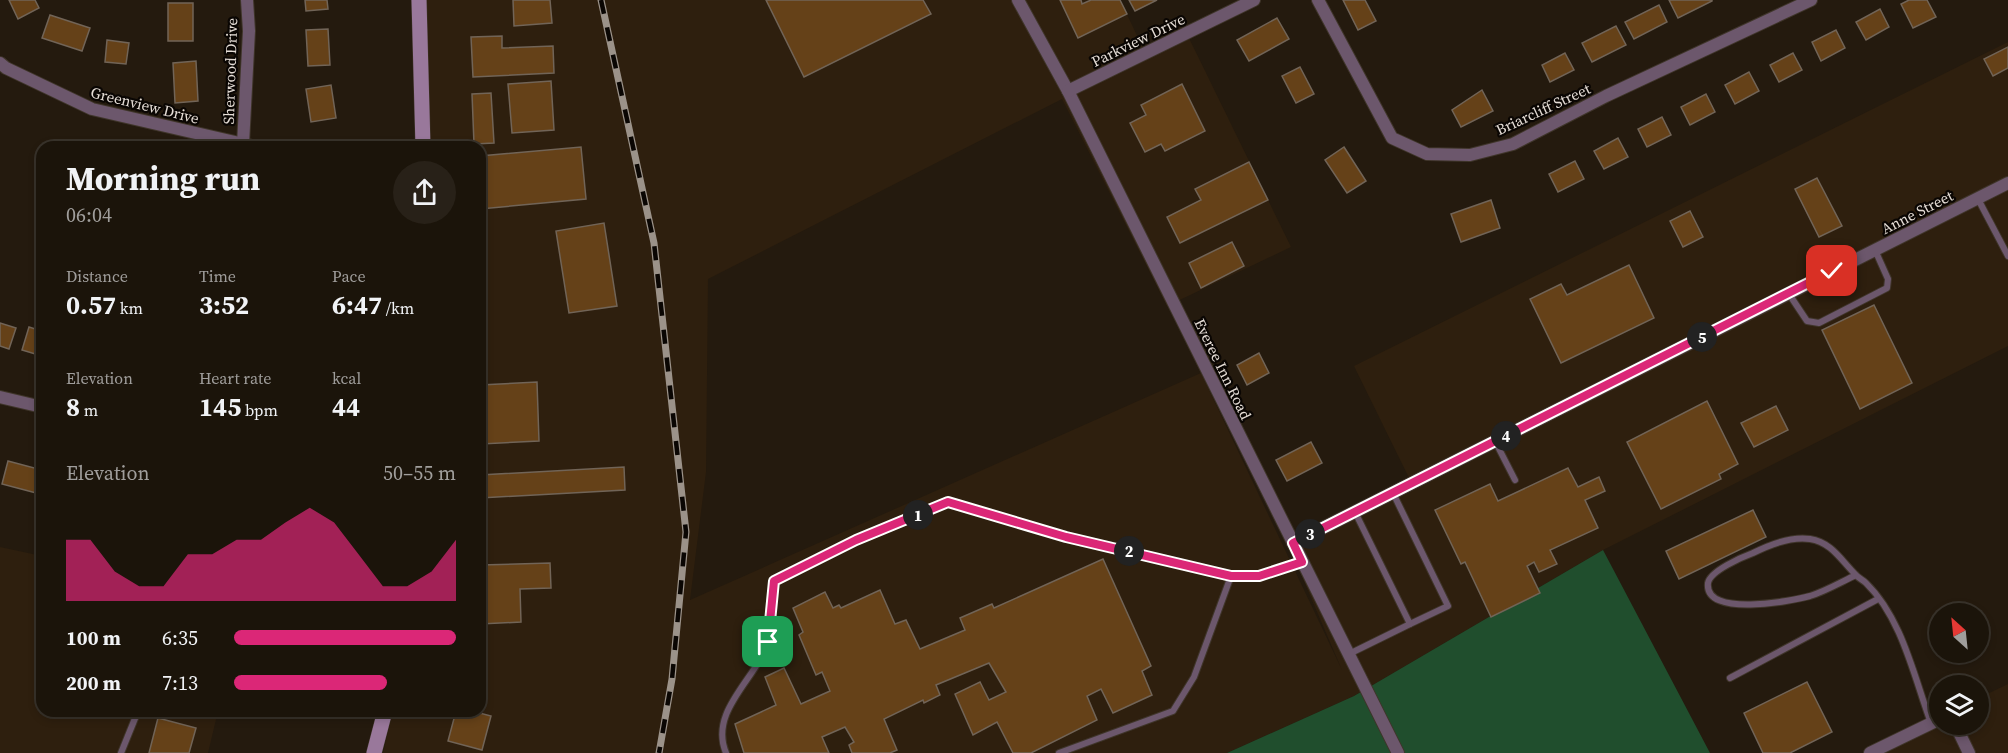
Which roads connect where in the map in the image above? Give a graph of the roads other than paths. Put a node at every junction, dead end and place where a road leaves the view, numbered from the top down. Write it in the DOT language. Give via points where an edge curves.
graph roads {
  1 [pos="246,0"];
  2 [pos="419,0"];
  3 [pos="1018,0"];
  4 [pos="1254,0"];
  5 [pos="1318,0"];
  6 [pos="1811,0"];
  7 [pos="0,63"];
  8 [pos="1068,91"];
  9 [pos="230,141"];
  10 [pos="243,141"];
  11 [pos="423,141"];
  12 [pos="2008,183"];
  13 [pos="1978,198"];
  14 [pos="1875,250"];
  15 [pos="2008,256"];
  16 [pos="1789,293"];
  17 [pos="0,397"];
  18 [pos="36,406"];
  19 [pos="1495,441"];
  20 [pos="1515,480"];
  21 [pos="1393,493"];
  22 [pos="1355,512"];
  23 [pos="1293,543"];
  24 [pos="1302,562"];
  25 [pos="1856,575"];
  26 [pos="1231,576"];
  27 [pos="1878,599"];
  28 [pos="1410,624"];
  29 [pos="1348,655"];
  30 [pos="1730,678"];
  31 [pos="1929,706"];
  32 [pos="136,717"];
  33 [pos="383,717"];
  34 [pos="1929,724"];
  35 [pos="1960,735"];
  36 [pos="121,753"];
  37 [pos="374,753"];
  38 [pos="726,753"];
  39 [pos="1059,753"];
  40 [pos="1398,753"];
  41 [pos="1870,753"];
  42 [pos="1969,753"];
  1 -- 10 [label="street, Sherwood Drive" via="249,31"];
  2 -- 11 [label="street"];
  3 -- 8 [label="street, Everee Inn Road"];
  4 -- 8 [label="street, Parkview Drive"];
  5 -- 6 [label="street, Briarcliff Street" via="1392,138 1427,154 1470,155 1513,144"];
  7 -- 9 [label="street, Greenview Drive" via="92,109"];
  8 -- 23 [label="street, Everee Inn Road"];
  12 -- 13 [label="street, Anne Street"];
  13 -- 14 [label="street, Anne Street"];
  13 -- 15 [label="lane"];
  14 -- 16 [label="street, Anne Street"];
  14 -- 16 [label="lane" via="1888,279 1887,288 1819,323 1806,321"];
  16 -- 19 [label="street, Anne Street"];
  17 -- 18 [label="street"];
  19 -- 20 [label="lane"];
  19 -- 21 [label="street, Anne Street"];
  21 -- 22 [label="street, Anne Street"];
  21 -- 28 [label="lane" via="1448,606"];
  22 -- 23 [label="street, Anne Street"];
  22 -- 28 [label="lane"];
  23 -- 24 [label="street, Everee Inn Road"];
  24 -- 26 [label="lane" via="1259,576"];
  24 -- 29 [label="street, Everee Inn Road"];
  25 -- 25 [label="lane" via="1829,546 1810,539 1791,540 1742,557 1710,577 1708,583 1714,598 1754,605 1810,595"];
  25 -- 27 [label="lane"];
  26 -- 38 [label="lane" via="1066,537 948,502 856,540 774,581 768,642 725,715"];
  26 -- 39 [label="lane" via="1194,676 1173,711"];
  27 -- 30 [label="lane"];
  27 -- 31 [label="lane" via="1893,623"];
  28 -- 29 [label="lane"];
  29 -- 40 [label="street, Everee Inn Road"];
  32 -- 36 [label="lane"];
  33 -- 37 [label="street"];
  34 -- 41 [label="street"];
  35 -- 42 [label="street"];
}
